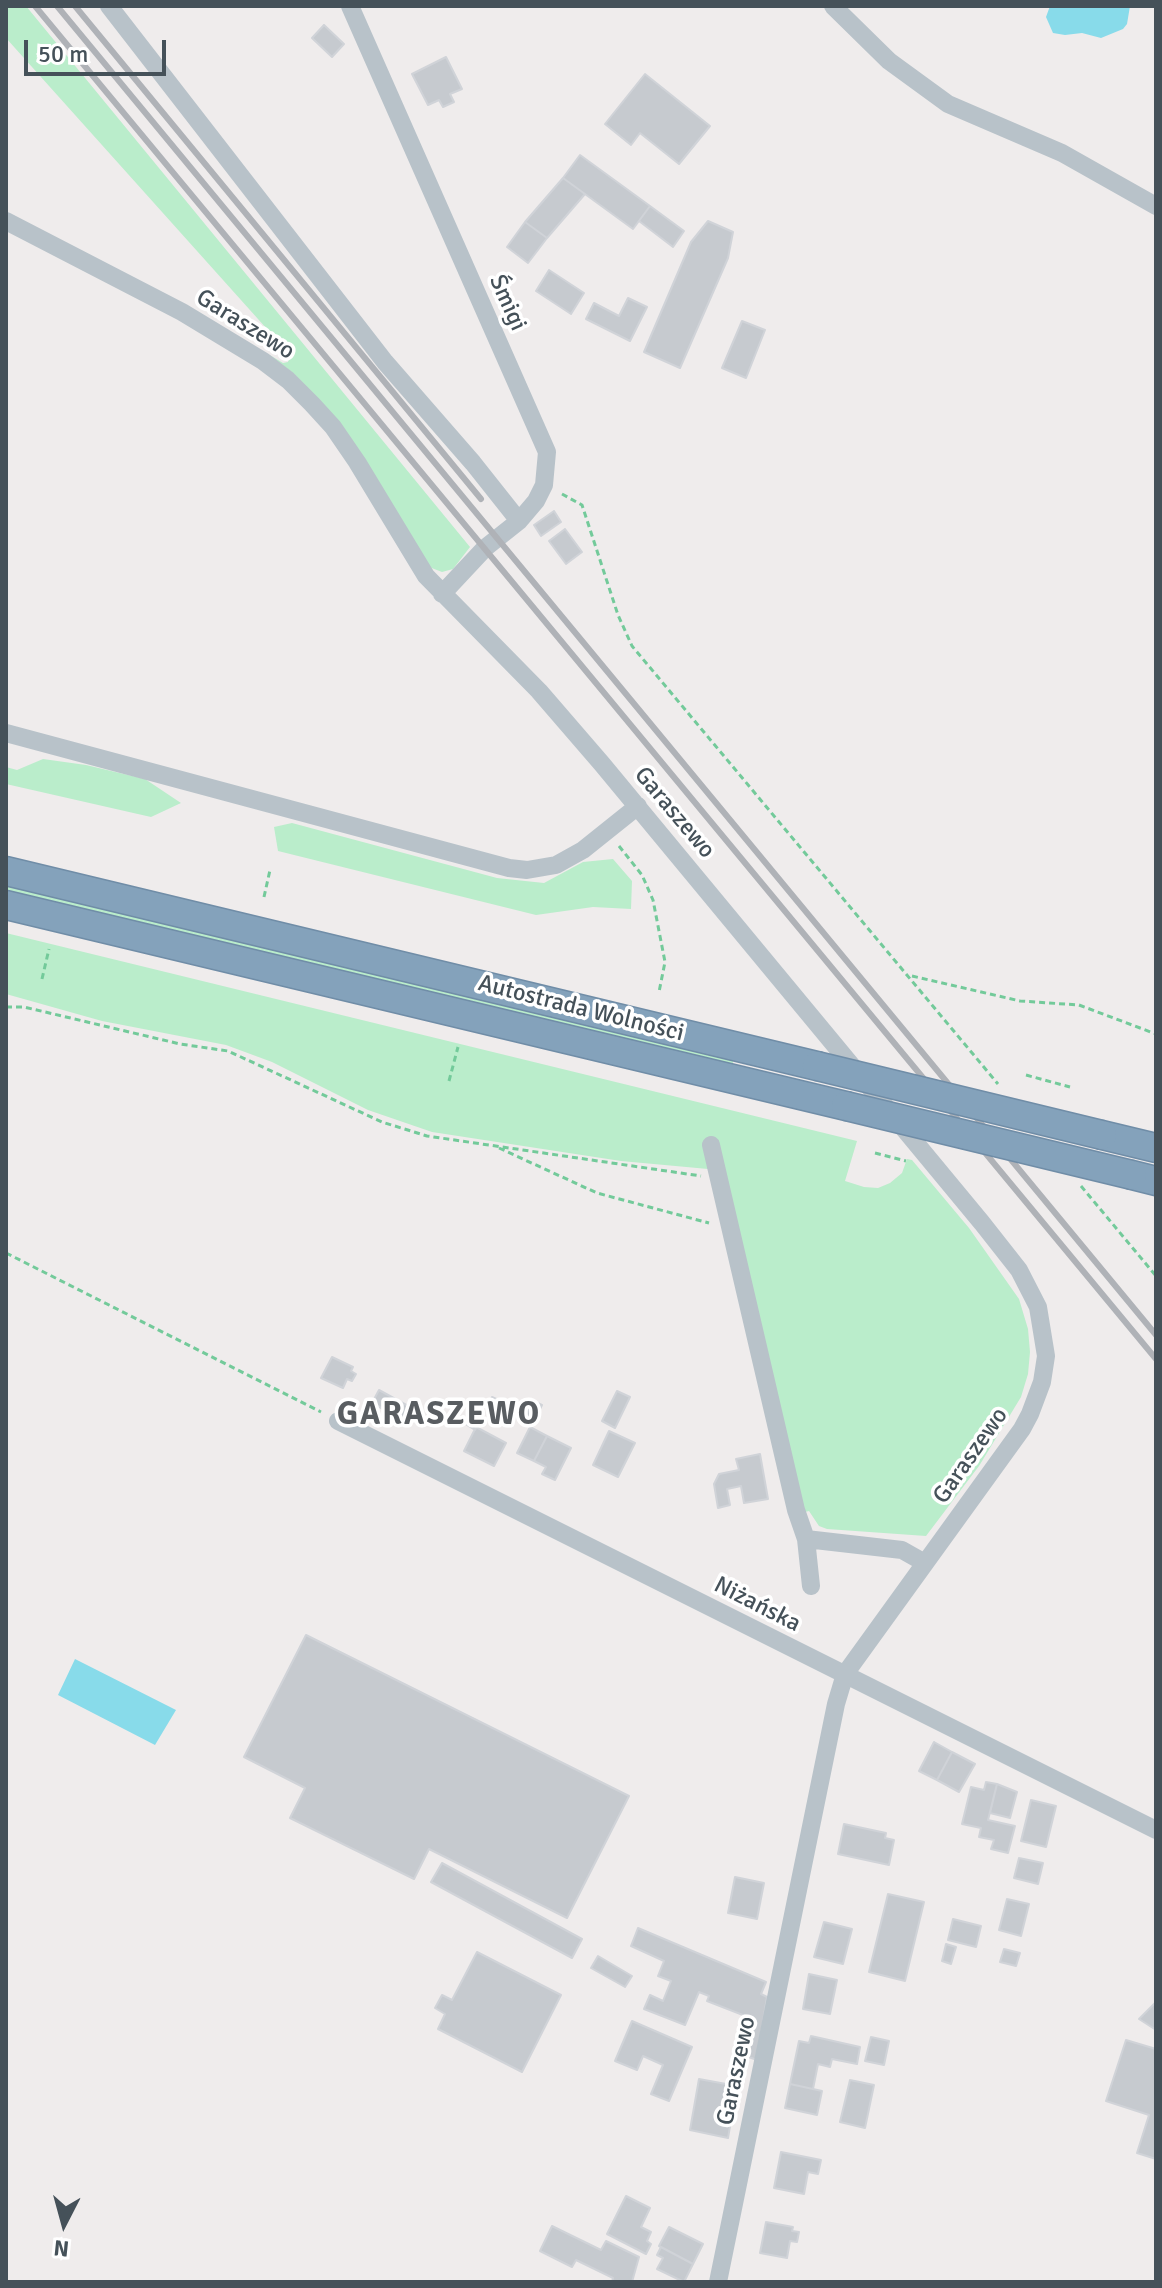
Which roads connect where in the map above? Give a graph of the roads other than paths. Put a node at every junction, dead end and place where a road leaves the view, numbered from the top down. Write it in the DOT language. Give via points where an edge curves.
graph roads {
  1 [pos="109,6"];
  2 [pos="350,6"];
  3 [pos="833,6"];
  4 [pos="1156,206"];
  5 [pos="6,221"];
  6 [pos="519,521"];
  7 [pos="442,594"];
  8 [pos="6,733"];
  9 [pos="638,806"];
  10 [pos="6,871"];
  11 [pos="6,905"];
  12 [pos="711,1145"];
  13 [pos="1156,1148"];
  14 [pos="1144,1178"];
  15 [pos="338,1421"];
  16 [pos="806,1539"];
  17 [pos="925,1563"];
  18 [pos="811,1586"];
  19 [pos="845,1674"];
  20 [pos="1156,1830"];
  21 [pos="718,2282"];
  1 -- 6 [label="street" via="385,362"];
  2 -- 6 [label="street, Śmigi" via="547,452 544,485"];
  3 -- 4 [label="street" via="889,61 948,104 1062,153"];
  5 -- 7 [label="street, Garaszewo" via="182,312 288,380 333,427"];
  6 -- 7 [label="street"];
  7 -- 9 [label="street, Garaszewo" via="539,691"];
  8 -- 9 [label="street" via="509,868 556,865"];
  9 -- 17 [label="street, Garaszewo" via="982,1223 1019,1270 1038,1307 1046,1356 1030,1414"];
  10 -- 13 [label="highway, Autostrada Wolności, bridge"];
  11 -- 14 [label="highway, Autostrada Wolności, bridge"];
  12 -- 16 [label="street"];
  15 -- 19 [label="street, Niżańska"];
  16 -- 17 [label="street" via="902,1550"];
  16 -- 18 [label="street"];
  17 -- 19 [label="street, Garaszewo"];
  19 -- 20 [label="street, Niżańska"];
  19 -- 21 [label="street, Garaszewo"];
}
